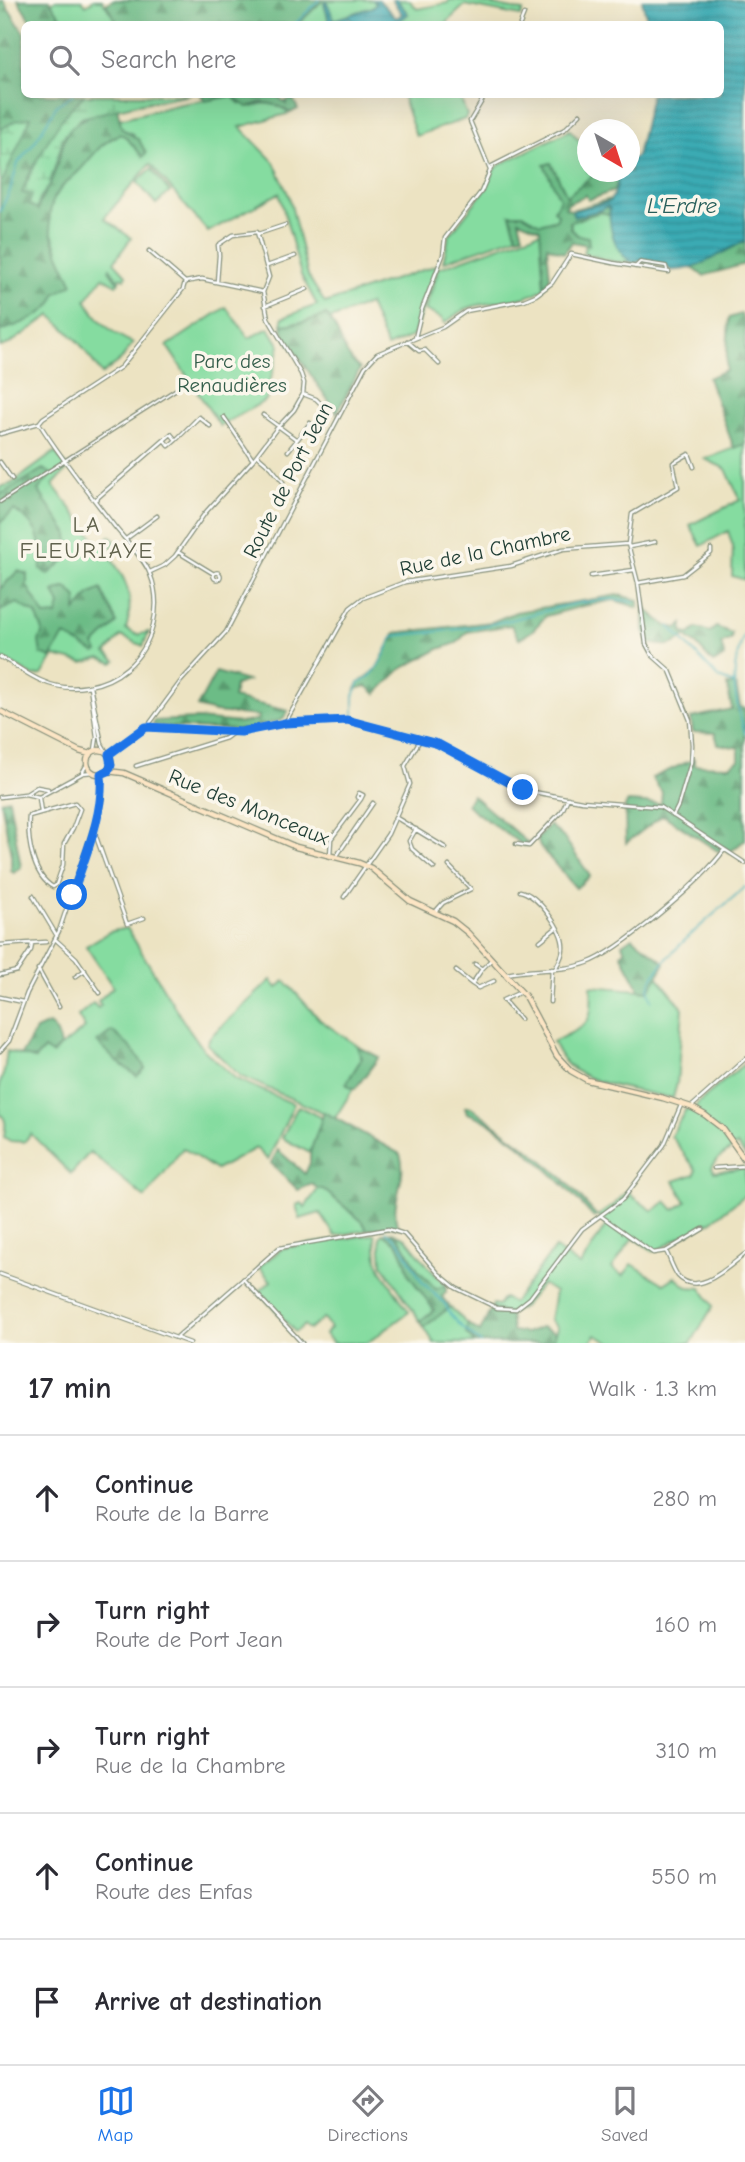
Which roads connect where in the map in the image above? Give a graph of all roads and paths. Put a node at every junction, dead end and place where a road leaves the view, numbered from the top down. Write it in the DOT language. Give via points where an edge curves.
graph roads {
  1 [pos="524,14"];
  2 [pos="521,21"];
  3 [pos="484,98"];
  4 [pos="580,114"];
  5 [pos="490,171"];
  6 [pos="285,225"];
  7 [pos="258,234"];
  8 [pos="149,251"];
  9 [pos="295,256"];
  10 [pos="653,264"];
  11 [pos="267,266"];
  12 [pos="634,267"];
  13 [pos="652,270"];
  14 [pos="669,272"];
  15 [pos="185,282"];
  16 [pos="217,282"];
  17 [pos="307,289"];
  18 [pos="264,292"];
  19 [pos="265,306"];
  20 [pos="415,338"];
  21 [pos="407,341"];
  22 [pos="439,364"];
  23 [pos="189,381"];
  24 [pos="303,394"];
  25 [pos="320,403"];
  26 [pos="263,415"];
  27 [pos="225,417"];
  28 [pos="39,423"];
  29 [pos="310,423"];
  30 [pos="210,426"];
  31 [pos="277,428"];
  32 [pos="0,434"];
  33 [pos="164,440"];
  34 [pos="176,440"];
  35 [pos="297,440"];
  36 [pos="288,451"];
  37 [pos="257,455"];
  38 [pos="253,460"];
  39 [pos="64,461"];
  40 [pos="0,462"];
  41 [pos="694,467"];
  42 [pos="12,479"];
  43 [pos="283,482"];
  44 [pos="95,500"];
  45 [pos="0,502"];
  46 [pos="157,516"];
  47 [pos="125,540"];
  48 [pos="655,542"];
  49 [pos="628,546"];
  50 [pos="711,549"];
  51 [pos="178,552"];
  52 [pos="634,570"];
  53 [pos="150,572"];
  54 [pos="214,574"];
  55 [pos="592,576"];
  56 [pos="638,583"];
  57 [pos="0,657"];
  58 [pos="90,686"];
  59 [pos="0,711"];
  60 [pos="285,723"];
  61 [pos="146,727"];
  62 [pos="234,732"];
  63 [pos="420,740"];
  64 [pos="79,751"];
  65 [pos="93,752"];
  66 [pos="107,753"];
  67 [pos="87,762"];
  68 [pos="111,762"];
  69 [pos="136,766"];
  70 [pos="93,772"];
  71 [pos="104,773"];
  72 [pos="124,773"];
  73 [pos="80,775"];
  74 [pos="43,791"];
  75 [pos="34,793"];
  76 [pos="0,797"];
  77 [pos="39,797"];
  78 [pos="568,798"];
  79 [pos="361,799"];
  80 [pos="373,803"];
  81 [pos="41,812"];
  82 [pos="673,816"];
  83 [pos="396,817"];
  84 [pos="93,828"];
  85 [pos="416,830"];
  86 [pos="516,844"];
  87 [pos="446,848"];
  88 [pos="725,851"];
  89 [pos="333,857"];
  90 [pos="745,863"];
  91 [pos="365,866"];
  92 [pos="449,866"];
  93 [pos="434,868"];
  94 [pos="520,891"];
  95 [pos="33,897"];
  96 [pos="344,897"];
  97 [pos="435,912"];
  98 [pos="144,918"];
  99 [pos="556,928"];
  100 [pos="56,938"];
  101 [pos="540,941"];
  102 [pos="47,942"];
  103 [pos="32,944"];
  104 [pos="0,945"];
  105 [pos="492,959"];
  106 [pos="475,964"];
  107 [pos="38,969"];
  108 [pos="482,969"];
  109 [pos="554,969"];
  110 [pos="85,970"];
  111 [pos="456,971"];
  112 [pos="0,975"];
  113 [pos="506,975"];
  114 [pos="75,977"];
  115 [pos="494,981"];
  116 [pos="472,984"];
  117 [pos="100,993"];
  118 [pos="523,994"];
  119 [pos="0,997"];
  120 [pos="23,1002"];
  121 [pos="550,1002"];
  122 [pos="59,1007"];
  123 [pos="520,1019"];
  124 [pos="0,1051"];
  125 [pos="745,1059"];
  126 [pos="682,1103"];
  127 [pos="691,1107"];
  128 [pos="745,1160"];
  129 [pos="745,1166"];
  130 [pos="714,1168"];
  131 [pos="601,1216"];
  132 [pos="703,1229"];
  133 [pos="666,1251"];
  134 [pos="745,1254"];
  135 [pos="0,1274"];
  136 [pos="243,1279"];
  137 [pos="177,1338"];
  138 [pos="190,1343"];
  139 [pos="302,1343"];
  1 -- 2 [label="street"];
  3 -- 5 [label="street" via="470,121"];
  4 -- 5 [label="street" via="565,129"];
  5 -- 20 [label="street" via="481,192 445,238"];
  6 -- 7 [label="street"];
  7 -- 11 [label="street"];
  7 -- 16 [label="street" via="243,232 218,245"];
  8 -- 15 [label="street"];
  9 -- 11 [label="street"];
  10 -- 12 [label="street" via="640,262"];
  10 -- 13 [label="street"];
  10 -- 14 [label="street" via="666,266"];
  11 -- 18 [label="street" via="269,282"];
  12 -- 13 [label="street"];
  12 -- 20 [label="street, Route de Port Jean" via="571,254 544,290 524,300 474,308"];
  13 -- 14 [label="street"];
  15 -- 16 [label="street"];
  15 -- 28 [label="street" via="121,367"];
  16 -- 18 [label="street"];
  17 -- 19 [label="street"];
  18 -- 19 [label="street"];
  19 -- 24 [label="street" via="304,383"];
  20 -- 21 [label="street, Route de Port Jean"];
  21 -- 22 [label="street"];
  21 -- 61 [label="street, Route de Port Jean" via="377,354 365,366 226,632"];
  23 -- 39 [label="street"];
  24 -- 25 [label="street"];
  24 -- 31 [label="street"];
  26 -- 31 [label="street"];
  27 -- 38 [label="street"];
  28 -- 32 [label="street"];
  28 -- 39 [label="street"];
  29 -- 35 [label="street"];
  30 -- 34 [label="street" via="199,417"];
  31 -- 35 [label="street"];
  31 -- 37 [label="street"];
  33 -- 34 [label="street" via="171,434"];
  33 -- 34 [label="street" via="169,446"];
  33 -- 44 [label="street"];
  35 -- 36 [label="street"];
  37 -- 38 [label="street"];
  37 -- 43 [label="street"];
  38 -- 51 [label="street" via="205,513"];
  39 -- 44 [label="street"];
  39 -- 45 [label="street"];
  40 -- 42 [label="street"];
  41 -- 49 [label="street" via="688,454 673,463 678,487 632,514"];
  44 -- 47 [label="street"];
  46 -- 47 [label="street"];
  47 -- 53 [label="street"];
  48 -- 49 [label="street, Rue de la Chambre"];
  49 -- 52 [label="street"];
  49 -- 60 [label="street, Rue de la Chambre" via="563,549 511,566 405,582 355,602"];
  50 -- 56 [label="street" via="683,575"];
  51 -- 53 [label="street"];
  51 -- 54 [label="street"];
  52 -- 55 [label="street"];
  52 -- 56 [label="street"];
  53 -- 58 [label="street" via="155,616 145,646 122,672"];
  56 -- 82 [label="street" via="646,644 670,671 690,720 691,762"];
  57 -- 58 [label="street" via="51,685"];
  58 -- 65 [label="street" via="97,737"];
  58 -- 66 [label="street"];
  59 -- 64 [label="main road"];
  60 -- 62 [label="street"];
  60 -- 63 [label="street" via="347,720"];
  61 -- 62 [label="street"];
  61 -- 66 [label="street, Route de Port Jean"];
  62 -- 69 [label="street"];
  63 -- 78 [label="street" via="438,744 523,790"];
  63 -- 83 [label="street" via="405,766 410,784"];
  64 -- 65 [label="main road"];
  64 -- 67 [label="main road"];
  65 -- 66 [label="main road"];
  65 -- 67 [label="main road"];
  66 -- 68 [label="main road"];
  67 -- 70 [label="main road"];
  67 -- 73 [label="street"];
  68 -- 71 [label="main road"];
  68 -- 72 [label="main road, Rue des Monceaux"];
  70 -- 71 [label="main road"];
  70 -- 73 [label="street"];
  71 -- 72 [label="main road, Rue des Monceaux"];
  71 -- 84 [label="street"];
  72 -- 89 [label="main road, Rue des Monceaux" via="296,847"];
  73 -- 74 [label="street"];
  74 -- 75 [label="street" via="37,787"];
  74 -- 77 [label="street"];
  75 -- 76 [label="street"];
  75 -- 77 [label="street"];
  77 -- 81 [label="street"];
  78 -- 82 [label="street" via="654,806"];
  78 -- 86 [label="street" via="562,811 529,846"];
  79 -- 89 [label="street" via="331,839"];
  80 -- 89 [label="street"];
  81 -- 81 [label="street" via="31,813 28,819 35,866 44,881 55,887 64,844 79,806 75,803"];
  82 -- 88 [label="street"];
  83 -- 85 [label="street"];
  83 -- 91 [label="street"];
  84 -- 98 [label="street" via="127,924"];
  84 -- 100 [label="street"];
  85 -- 87 [label="street"];
  85 -- 93 [label="street" via="409,841 412,849"];
  88 -- 90 [label="street"];
  88 -- 109 [label="street" via="611,950 590,962"];
  89 -- 91 [label="main road, Rue des Monceaux"];
  91 -- 96 [label="street"];
  91 -- 97 [label="main road, Rue des Monceaux" via="410,901"];
  92 -- 97 [label="street" via="471,889"];
  94 -- 99 [label="street" via="539,904"];
  95 -- 100 [label="street"];
  97 -- 105 [label="main road, Rue des Monceaux" via="463,928"];
  99 -- 101 [label="street"];
  99 -- 109 [label="street" via="563,946"];
  100 -- 107 [label="street"];
  100 -- 110 [label="street"];
  102 -- 103 [label="street"];
  103 -- 104 [label="street"];
  103 -- 112 [label="street" via="17,971"];
  105 -- 108 [label="street"];
  105 -- 113 [label="main road, Rue des Monceaux"];
  106 -- 108 [label="street"];
  107 -- 120 [label="street"];
  107 -- 122 [label="street"];
  108 -- 116 [label="street"];
  109 -- 113 [label="street"];
  109 -- 121 [label="street"];
  110 -- 114 [label="street"];
  110 -- 117 [label="street"];
  111 -- 116 [label="street"];
  113 -- 118 [label="main road, Rue des Monceaux"];
  115 -- 116 [label="street" via="478,988"];
  118 -- 123 [label="street" via="503,1000"];
  118 -- 126 [label="main road, Rue des Monceaux" via="557,1056 571,1071 591,1081"];
  119 -- 120 [label="street"];
  120 -- 124 [label="street" via="9,1041"];
  125 -- 127 [label="street"];
  126 -- 127 [label="main road, Rue des Monceaux"];
  126 -- 131 [label="street" via="659,1152 623,1199"];
  127 -- 128 [label="main road, Rue des Monceaux" via="723,1129"];
  129 -- 130 [label="street"];
  131 -- 133 [label="street" via="648,1252"];
  131 -- 136 [label="street" via="579,1232 526,1301 510,1310 451,1284 402,1233 391,1229 284,1246"];
  132 -- 133 [label="street"];
  133 -- 134 [label="street" via="681,1279 699,1283 711,1280"];
  135 -- 137 [label="street"];
  136 -- 137 [label="street"];
  136 -- 139 [label="street"];
  137 -- 138 [label="street"];
}
